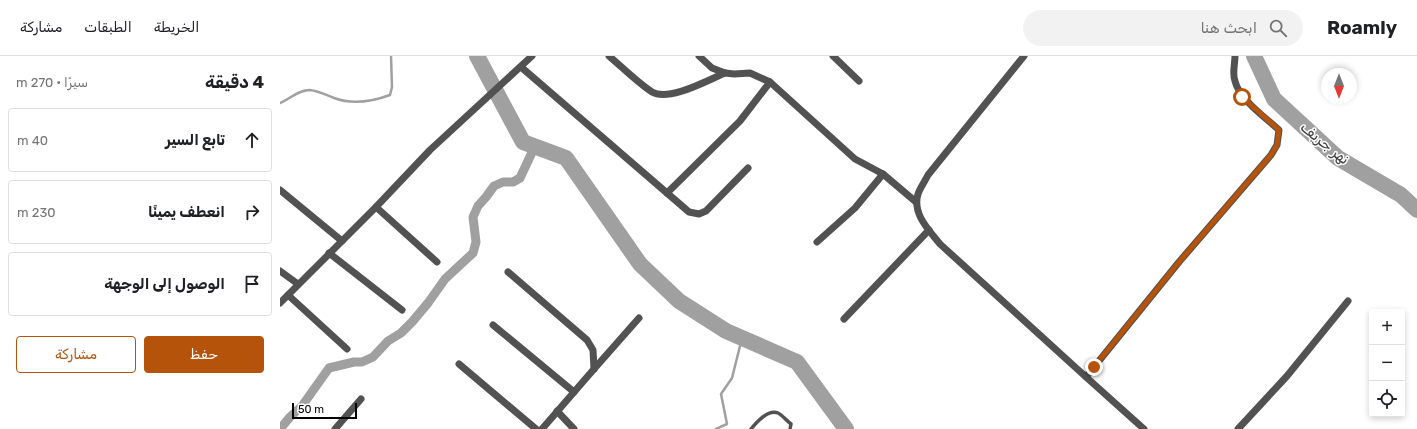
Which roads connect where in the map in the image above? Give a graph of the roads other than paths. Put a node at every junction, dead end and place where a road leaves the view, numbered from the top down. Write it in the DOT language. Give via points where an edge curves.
graph roads {
  1 [pos="532,56"];
  2 [pos="608,56"];
  3 [pos="699,56"];
  4 [pos="833,56"];
  5 [pos="1024,56"];
  6 [pos="1235,56"];
  7 [pos="521,67"];
  8 [pos="725,73"];
  9 [pos="859,81"];
  10 [pos="770,82"];
  11 [pos="748,168"];
  12 [pos="883,174"];
  13 [pos="280,190"];
  14 [pos="667,193"];
  15 [pos="916,202"];
  16 [pos="376,207"];
  17 [pos="929,230"];
  18 [pos="342,241"];
  19 [pos="817,242"];
  20 [pos="329,253"];
  21 [pos="436,262"];
  22 [pos="280,271"];
  23 [pos="508,272"];
  24 [pos="298,284"];
  25 [pos="288,295"];
  26 [pos="1348,301"];
  27 [pos="280,303"];
  28 [pos="402,310"];
  29 [pos="639,318"];
  30 [pos="844,319"];
  31 [pos="493,325"];
  32 [pos="347,349"];
  33 [pos="460,364"];
  34 [pos="594,369"];
  35 [pos="1086,377"];
  36 [pos="574,392"];
  37 [pos="361,399"];
  38 [pos="557,411"];
  39 [pos="335,429"];
  40 [pos="536,429"];
  41 [pos="542,429"];
  42 [pos="574,429"];
  43 [pos="751,429"];
  44 [pos="790,429"];
  45 [pos="1144,429"];
  46 [pos="1238,429"];
  1 -- 7 [label="street"];
  2 -- 8 [label="street" via="653,93 678,93"];
  3 -- 8 [label="street" via="712,68"];
  4 -- 9 [label="street"];
  5 -- 15 [label="street" via="928,175"];
  6 -- 35 [label="street" via="1235,82 1242,97 1279,130 1277,145"];
  7 -- 14 [label="street"];
  7 -- 16 [label="street" via="430,150"];
  8 -- 10 [label="street" via="750,73"];
  10 -- 12 [label="street" via="855,159"];
  10 -- 14 [label="street" via="740,120"];
  11 -- 14 [label="street" via="706,211 699,214 689,212"];
  12 -- 15 [label="street"];
  12 -- 19 [label="street" via="855,208"];
  13 -- 18 [label="street"];
  15 -- 17 [label="street"];
  16 -- 18 [label="street"];
  16 -- 21 [label="street"];
  17 -- 30 [label="street"];
  17 -- 35 [label="street" via="940,244"];
  18 -- 20 [label="street"];
  20 -- 24 [label="street"];
  20 -- 28 [label="street"];
  22 -- 24 [label="street"];
  23 -- 34 [label="street" via="587,340 593,350"];
  24 -- 25 [label="street"];
  25 -- 27 [label="street"];
  25 -- 32 [label="street"];
  26 -- 46 [label="street" via="1287,376"];
  29 -- 34 [label="street"];
  31 -- 36 [label="street"];
  33 -- 40 [label="street"];
  34 -- 36 [label="street"];
  35 -- 45 [label="street"];
  36 -- 38 [label="street"];
  37 -- 39 [label="street"];
  38 -- 41 [label="street"];
  38 -- 42 [label="street"];
  43 -- 44 [label="lane" via="768,413 773,412 778,413 790,424"];
}
